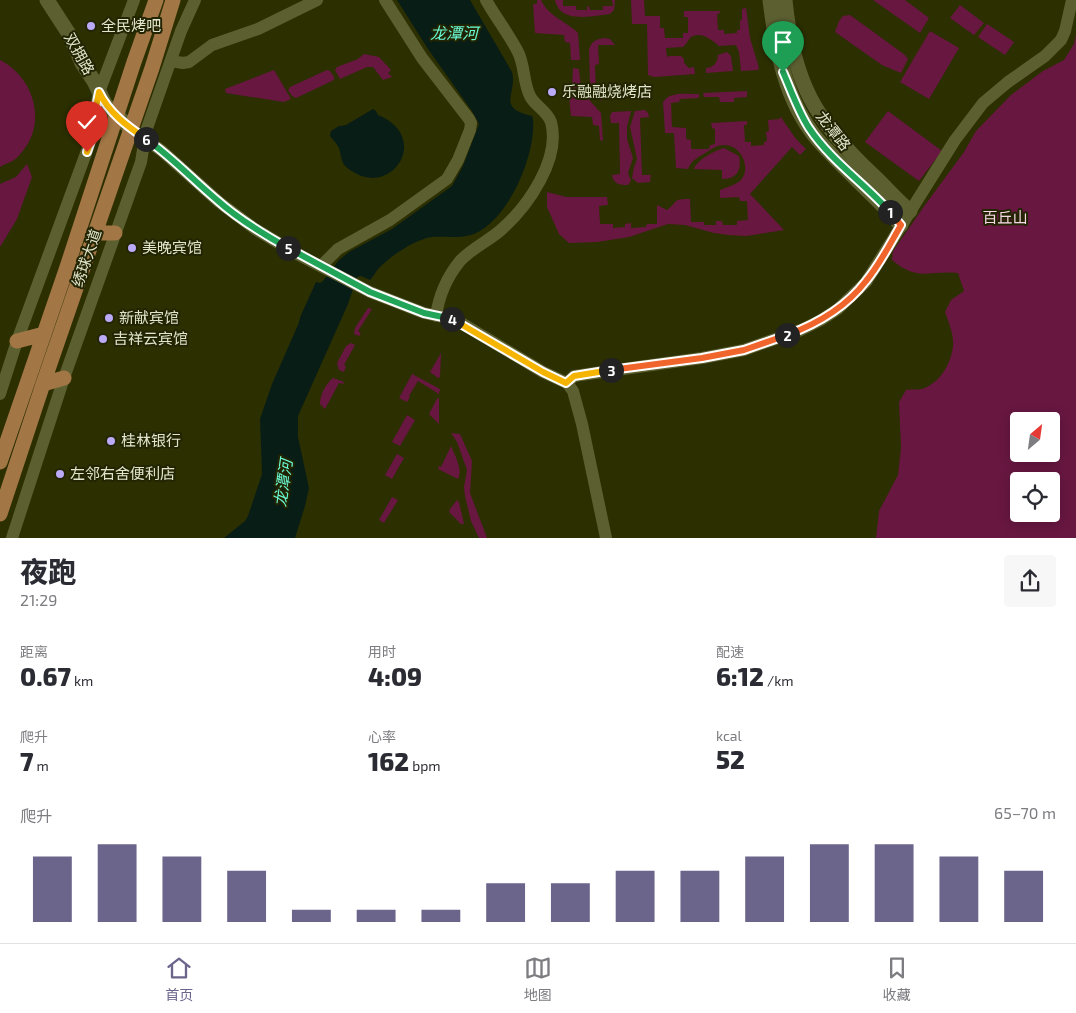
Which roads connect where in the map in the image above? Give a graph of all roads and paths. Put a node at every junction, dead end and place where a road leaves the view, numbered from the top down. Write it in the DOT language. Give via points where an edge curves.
graph roads {
  1 [pos="47,0"];
  2 [pos="134,0"];
  3 [pos="156,0"];
  4 [pos="173,0"];
  5 [pos="194,0"];
  6 [pos="317,0"];
  7 [pos="385,0"];
  8 [pos="486,0"];
  9 [pos="770,0"];
  10 [pos="785,0"];
  11 [pos="1072,0"];
  12 [pos="171,61"];
  13 [pos="99,92"];
  14 [pos="116,116"];
  15 [pos="131,129"];
  16 [pos="144,138"];
  17 [pos="910,212"];
  18 [pos="901,225"];
  19 [pos="96,233"];
  20 [pos="115,234"];
  21 [pos="324,268"];
  22 [pos="436,316"];
  23 [pos="44,334"];
  24 [pos="17,341"];
  25 [pos="64,378"];
  26 [pos="566,383"];
  27 [pos="43,384"];
  28 [pos="0,394"];
  29 [pos="1,456"];
  30 [pos="0,514"];
  31 [pos="12,538"];
  32 [pos="606,538"];
  1 -- 13 [label="main road, 双拥路"];
  2 -- 13 [label="street"];
  3 -- 14 [label="main road, 绣球大道"];
  4 -- 15 [label="main road, 绣球大道"];
  5 -- 12 [label="street"];
  6 -- 12 [label="street" via="258,29 212,45 189,62"];
  7 -- 21 [label="street" via="422,58 469,119 470,130 447,179 390,220 338,249"];
  8 -- 22 [label="street" via="518,51 531,98 550,120 552,146 542,178 525,206 501,230 469,252 452,272 440,297"];
  9 -- 18 [label="main road, 龙潭路" via="783,72 808,127"];
  10 -- 17 [label="main road, 龙潭路" via="798,71 815,108 844,147"];
  11 -- 17 [label="street" via="1061,40 983,103 955,140"];
  12 -- 16 [label="street"];
  13 -- 14 [label="main road, 双拥路"];
  13 -- 24 [label="street" via="96,126"];
  14 -- 15 [label="main road, 双拥路"];
  14 -- 23 [label="main road, 绣球大道"];
  15 -- 16 [label="street"];
  15 -- 19 [label="main road, 绣球大道"];
  16 -- 20 [label="street" via="141,162"];
  16 -- 21 [label="street" via="218,202 255,229"];
  17 -- 18 [label="street"];
  18 -- 26 [label="street" via="866,282 838,309 800,330 744,350 574,376"];
  19 -- 20 [label="main road"];
  19 -- 27 [label="main road, 绣球大道"];
  20 -- 25 [label="street"];
  21 -- 22 [label="street" via="370,292"];
  22 -- 26 [label="street" via="456,320"];
  23 -- 24 [label="main road"];
  23 -- 29 [label="main road, 绣球大道"];
  24 -- 28 [label="street"];
  25 -- 27 [label="main road"];
  25 -- 31 [label="street"];
  26 -- 32 [label="street" via="577,404"];
  27 -- 30 [label="main road, 绣球大道"];
}
